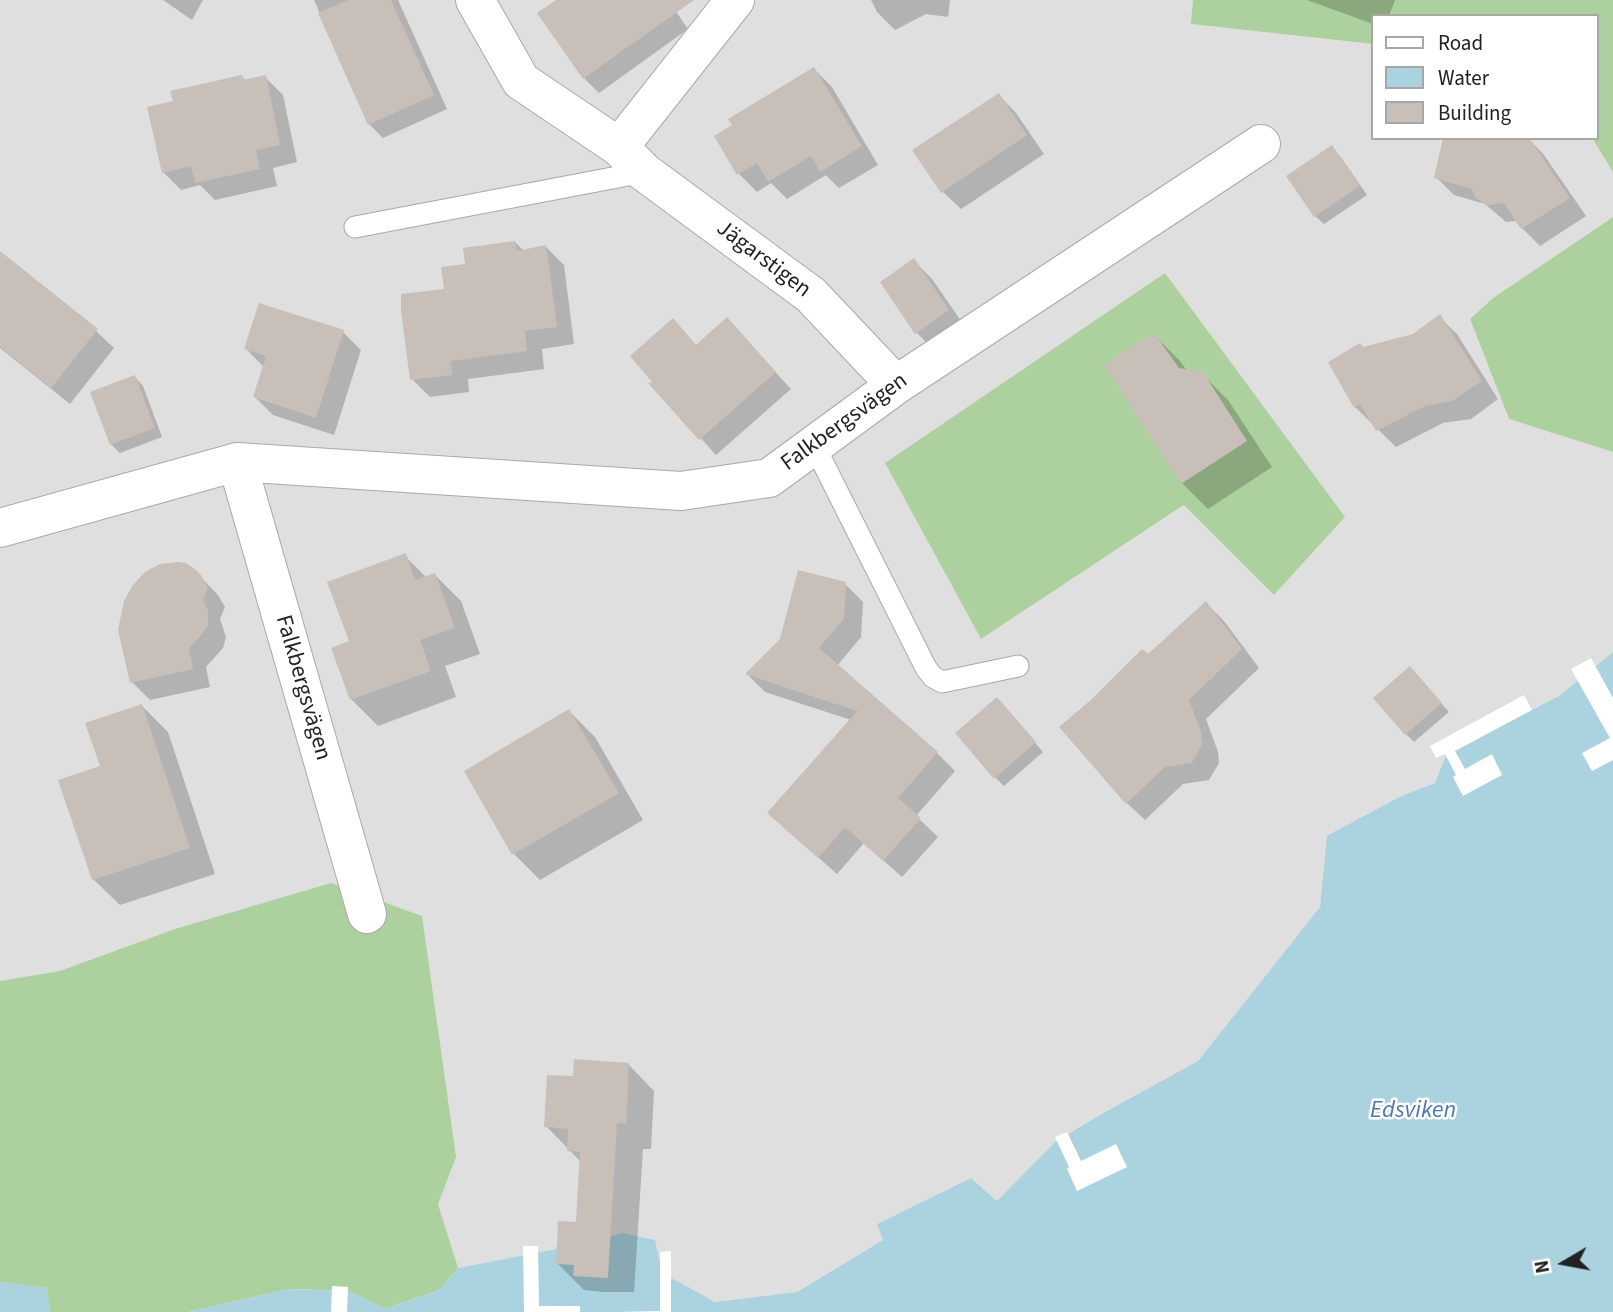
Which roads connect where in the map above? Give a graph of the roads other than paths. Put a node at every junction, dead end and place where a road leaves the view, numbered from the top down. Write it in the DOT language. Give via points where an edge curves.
graph roads {
  1 [pos="475,0"];
  2 [pos="735,0"];
  3 [pos="1261,144"];
  4 [pos="632,160"];
  5 [pos="355,227"];
  6 [pos="896,385"];
  7 [pos="814,445"];
  8 [pos="237,462"];
  9 [pos="0,528"];
  10 [pos="1018,666"];
  11 [pos="367,914"];
  1 -- 4 [label="street, Jägarstigen" via="521,81"];
  2 -- 4 [label="street"];
  3 -- 6 [label="street, Falkbergsvägen"];
  4 -- 5 [label="lane"];
  4 -- 6 [label="street, Jägarstigen" via="811,295"];
  6 -- 7 [label="street, Falkbergsvägen"];
  7 -- 8 [label="street, Falkbergsvägen" via="769,478 681,491"];
  7 -- 10 [label="lane" via="933,677 942,682"];
  8 -- 9 [label="street, Falkbergsvägen"];
  8 -- 11 [label="street, Falkbergsvägen"];
}
